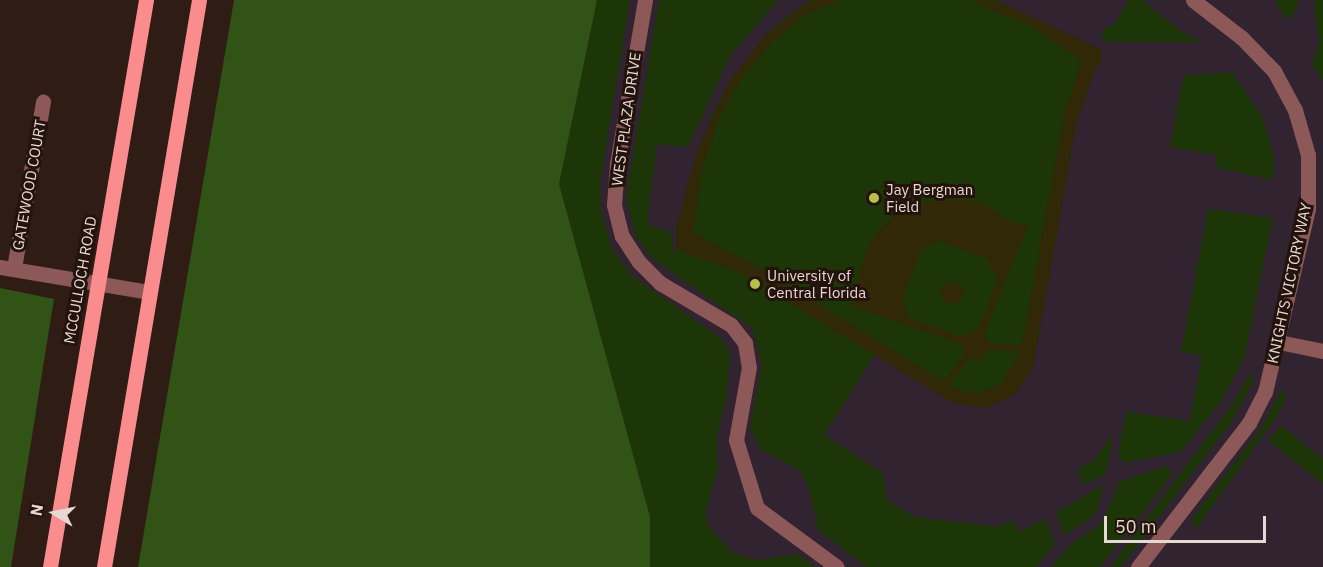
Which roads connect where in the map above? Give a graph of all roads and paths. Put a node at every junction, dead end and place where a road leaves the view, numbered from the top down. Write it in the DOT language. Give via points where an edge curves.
graph roads {
  1 [pos="146,0"];
  2 [pos="199,0"];
  3 [pos="645,0"];
  4 [pos="1193,0"];
  5 [pos="43,102"];
  6 [pos="7,267"];
  7 [pos="98,284"];
  8 [pos="150,292"];
  9 [pos="1279,342"];
  10 [pos="1323,351"];
  11 [pos="50,567"];
  12 [pos="104,567"];
  13 [pos="837,567"];
  14 [pos="1138,567"];
  1 -- 7 [label="main road, MCCULLOCH ROAD"];
  2 -- 8 [label="main road"];
  3 -- 13 [label="street, WEST PLAZA DRIVE" via="617,164 614,205 622,236 639,262 660,283 731,325 745,343 749,367 736,440 758,508"];
  4 -- 9 [label="street, KNIGHTS VICTORY WAY" via="1242,38 1274,71 1295,110 1308,155 1308,209"];
  5 -- 6 [label="street, GATEWOOD COURT"];
  6 -- 7 [label="street"];
  7 -- 8 [label="street"];
  7 -- 11 [label="main road, MCCULLOCH ROAD"];
  8 -- 12 [label="main road"];
  9 -- 10 [label="street"];
  9 -- 14 [label="street, KNIGHTS VICTORY WAY" via="1264,392 1249,423"];
}
